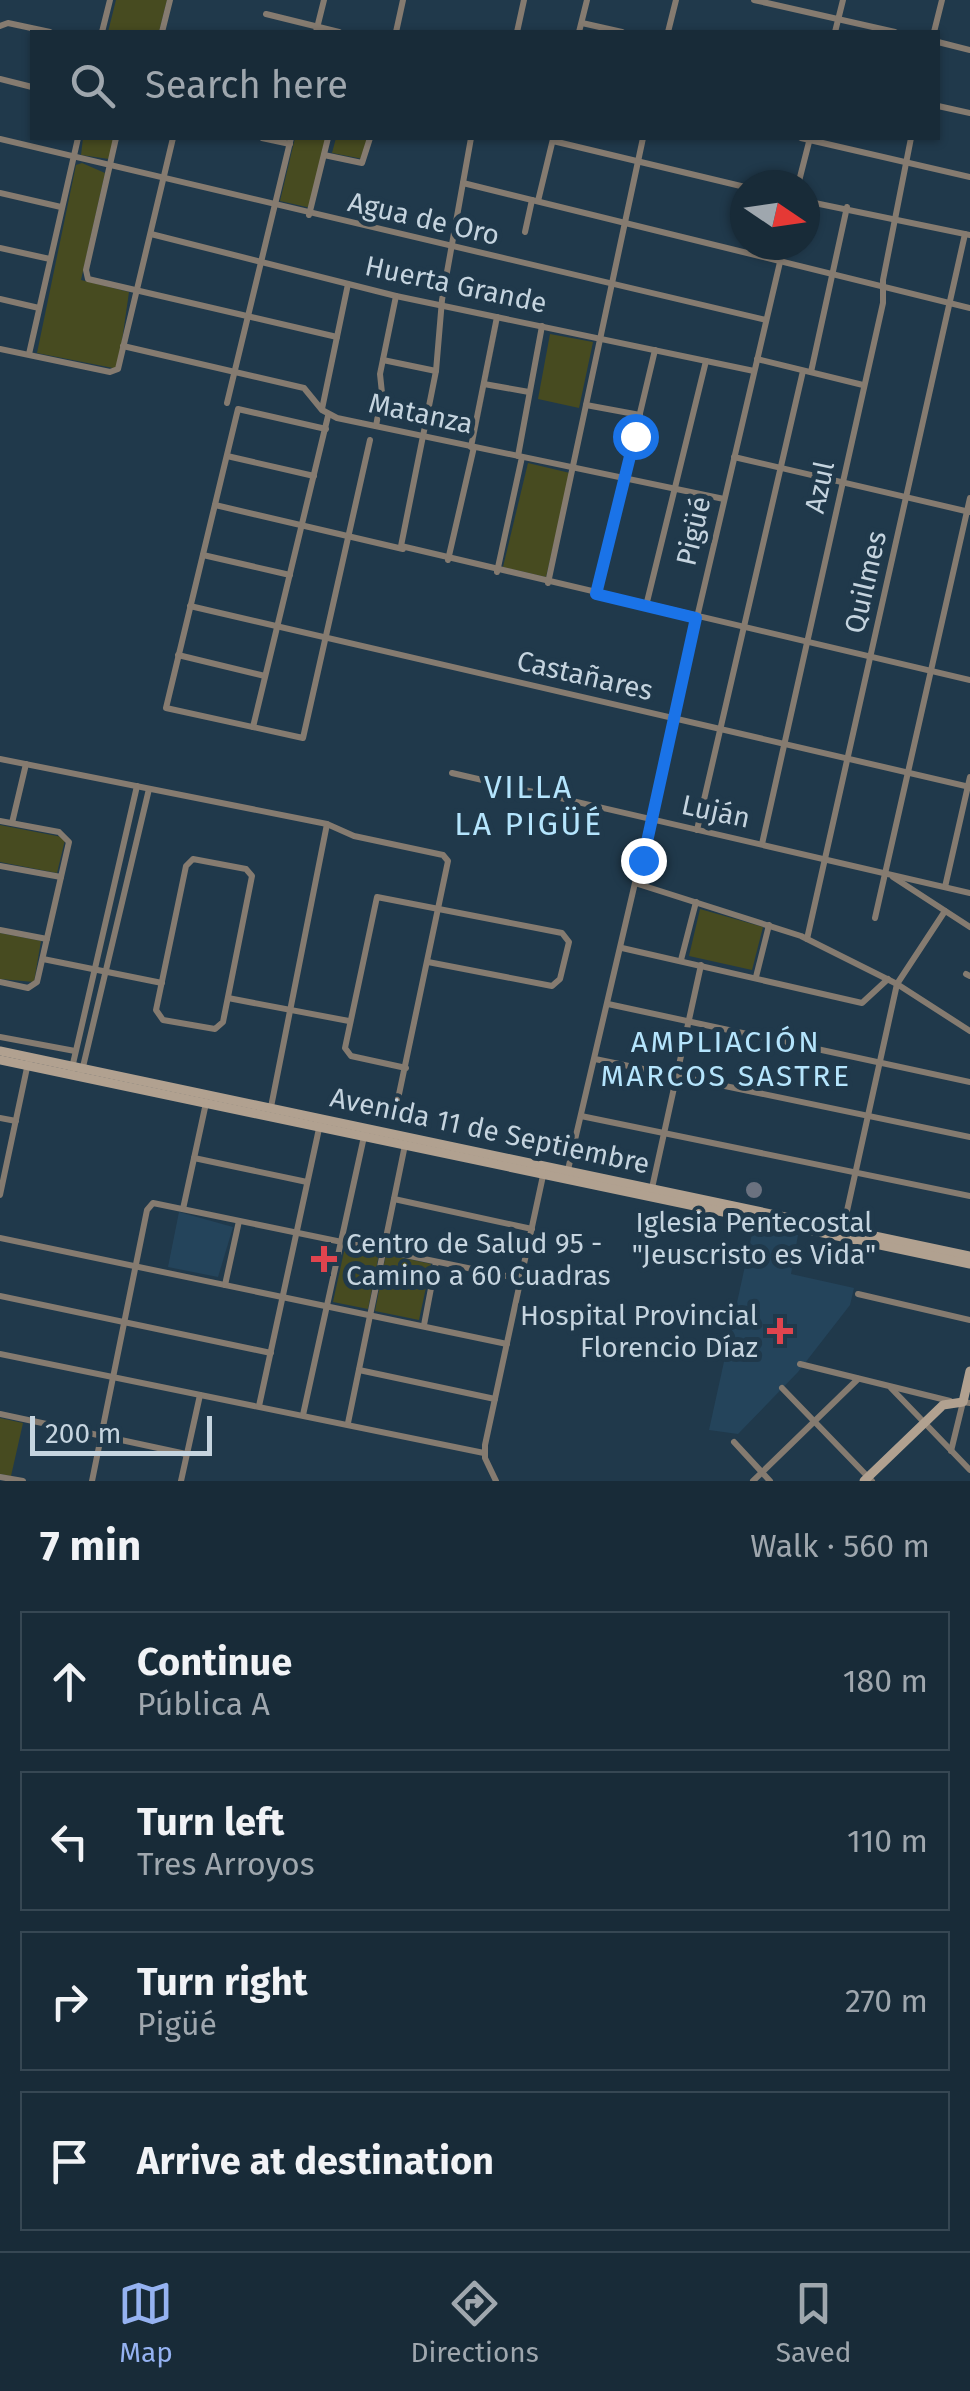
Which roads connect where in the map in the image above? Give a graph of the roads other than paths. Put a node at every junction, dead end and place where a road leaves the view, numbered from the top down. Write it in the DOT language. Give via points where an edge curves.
graph roads {
  1 [pos="110,0"];
  2 [pos="170,0"];
  3 [pos="324,0"];
  4 [pos="403,0"];
  5 [pos="524,0"];
  6 [pos="587,0"];
  7 [pos="676,0"];
  8 [pos="754,0"];
  9 [pos="843,0"];
  10 [pos="942,0"];
  11 [pos="266,14"];
  12 [pos="838,20"];
  13 [pos="582,23"];
  14 [pos="2,25"];
  15 [pos="36,30"];
  16 [pos="102,30"];
  17 [pos="162,30"];
  18 [pos="317,30"];
  19 [pos="396,30"];
  20 [pos="516,30"];
  21 [pos="580,30"];
  22 [pos="613,30"];
  23 [pos="668,30"];
  24 [pos="836,30"];
  25 [pos="886,30"];
  26 [pos="934,30"];
  27 [pos="940,42"];
  28 [pos="970,50"];
  29 [pos="0,79"];
  30 [pos="30,86"];
  31 [pos="940,106"];
  32 [pos="970,113"];
  33 [pos="0,140"];
  34 [pos="77,140"];
  35 [pos="116,140"];
  36 [pos="172,140"];
  37 [pos="328,140"];
  38 [pos="369,140"];
  39 [pos="471,140"];
  40 [pos="553,140"];
  41 [pos="557,140"];
  42 [pos="643,140"];
  43 [pos="807,140"];
  44 [pos="815,140"];
  45 [pos="910,140"];
  46 [pos="291,141"];
  47 [pos="324,155"];
  48 [pos="73,156"];
  49 [pos="638,162"];
  50 [pos="905,162"];
  51 [pos="110,165"];
  52 [pos="801,170"];
  53 [pos="970,176"];
  54 [pos="163,178"];
  55 [pos="463,183"];
  56 [pos="730,183"];
  57 [pos="0,193"];
  58 [pos="535,200"];
  59 [pos="820,203"];
  60 [pos="61,207"];
  61 [pos="274,207"];
  62 [pos="847,207"];
  63 [pos="309,215"];
  64 [pos="894,218"];
  65 [pos="623,221"];
  66 [pos="525,232"];
  67 [pos="151,234"];
  68 [pos="968,234"];
  69 [pos="451,247"];
  70 [pos="0,248"];
  71 [pos="50,258"];
  72 [pos="781,260"];
  73 [pos="261,262"];
  74 [pos="780,263"];
  75 [pos="830,276"];
  76 [pos="609,282"];
  77 [pos="348,284"];
  78 [pos="882,288"];
  79 [pos="138,290"];
  80 [pos="396,296"];
  81 [pos="0,299"];
  82 [pos="950,304"];
  83 [pos="442,305"];
  84 [pos="39,308"];
  85 [pos="970,308"];
  86 [pos="248,316"];
  87 [pos="497,317"];
  88 [pos="766,320"];
  89 [pos="542,326"];
  90 [pos="337,337"];
  91 [pos="598,337"];
  92 [pos="123,346"];
  93 [pos="0,348"];
  94 [pos="655,350"];
  95 [pos="29,354"];
  96 [pos="757,359"];
  97 [pos="383,360"];
  98 [pos="706,361"];
  99 [pos="234,371"];
  100 [pos="436,371"];
  101 [pos="754,371"];
  102 [pos="807,372"];
  103 [pos="484,384"];
  104 [pos="864,385"];
  105 [pos="529,392"];
  106 [pos="227,402"];
  107 [pos="586,405"];
  108 [pos="325,413"];
  109 [pos="640,416"];
  110 [pos="376,426"];
  111 [pos="326,429"];
  112 [pos="422,436"];
  113 [pos="370,440"];
  114 [pos="473,447"];
  115 [pos="226,456"];
  116 [pos="520,457"];
  117 [pos="734,457"];
  118 [pos="573,468"];
  119 [pos="780,468"];
  120 [pos="314,476"];
  121 [pos="623,478"];
  122 [pos="844,482"];
  123 [pos="672,488"];
  124 [pos="907,497"];
  125 [pos="970,498"];
  126 [pos="724,499"];
  127 [pos="214,505"];
  128 [pos="969,511"];
  129 [pos="302,526"];
  130 [pos="348,536"];
  131 [pos="402,548"];
  132 [pos="203,554"];
  133 [pos="448,560"];
  134 [pos="497,572"];
  135 [pos="290,575"];
  136 [pos="548,582"];
  137 [pos="596,594"];
  138 [pos="190,606"];
  139 [pos="646,606"];
  140 [pos="696,618"];
  141 [pos="278,627"];
  142 [pos="743,629"];
  143 [pos="326,638"];
  144 [pos="808,644"];
  145 [pos="178,655"];
  146 [pos="871,658"];
  147 [pos="932,672"];
  148 [pos="266,676"];
  149 [pos="970,680"];
  150 [pos="674,719"];
  151 [pos="253,727"];
  152 [pos="720,729"];
  153 [pos="785,744"];
  154 [pos="0,758"];
  155 [pos="848,759"];
  156 [pos="26,764"];
  157 [pos="452,773"];
  158 [pos="910,773"];
  159 [pos="970,777"];
  160 [pos="137,786"];
  161 [pos="969,786"];
  162 [pos="149,789"];
  163 [pos="652,820"];
  164 [pos="0,821"];
  165 [pos="12,823"];
  166 [pos="328,824"];
  167 [pos="697,830"];
  168 [pos="762,844"];
  169 [pos="824,859"];
  170 [pos="0,866"];
  171 [pos="888,874"];
  172 [pos="61,877"];
  173 [pos="638,884"];
  174 [pos="945,887"];
  175 [pos="970,893"];
  176 [pos="696,902"];
  177 [pos="440,908"];
  178 [pos="944,911"];
  179 [pos="876,918"];
  180 [pos="769,925"];
  181 [pos="970,927"];
  182 [pos="0,930"];
  183 [pos="806,939"];
  184 [pos="47,940"];
  185 [pos="622,948"];
  186 [pos="44,959"];
  187 [pos="680,960"];
  188 [pos="428,962"];
  189 [pos="700,965"];
  190 [pos="95,969"];
  191 [pos="105,971"];
  192 [pos="756,977"];
  193 [pos="888,980"];
  194 [pos="0,982"];
  195 [pos="162,983"];
  196 [pos="897,984"];
  197 [pos="228,998"];
  198 [pos="608,1004"];
  199 [pos="290,1010"];
  200 [pos="688,1021"];
  201 [pos="349,1022"];
  202 [pos="970,1031"];
  203 [pos="0,1037"];
  204 [pos="0,1051"];
  205 [pos="75,1051"];
  206 [pos="595,1059"];
  207 [pos="0,1060"];
  208 [pos="28,1062"];
  209 [pos="880,1062"];
  210 [pos="406,1068"];
  211 [pos="76,1071"];
  212 [pos="676,1076"];
  213 [pos="970,1082"];
  214 [pos="207,1098"];
  215 [pos="271,1107"];
  216 [pos="581,1116"];
  217 [pos="868,1116"];
  218 [pos="0,1118"];
  219 [pos="394,1118"];
  220 [pos="16,1121"];
  221 [pos="320,1122"];
  222 [pos="365,1131"];
  223 [pos="664,1133"];
  224 [pos="970,1137"];
  225 [pos="406,1139"];
  226 [pos="194,1158"];
  227 [pos="545,1168"];
  228 [pos="2,1171"];
  229 [pos="855,1172"];
  230 [pos="567,1173"];
  231 [pos="308,1182"];
  232 [pos="651,1192"];
  233 [pos="0,1195"];
  234 [pos="970,1196"];
  235 [pos="394,1199"];
  236 [pos="183,1209"];
  237 [pos="239,1220"];
  238 [pos="532,1229"];
  239 [pos="296,1232"];
  240 [pos="842,1234"];
  241 [pos="0,1238"];
  242 [pos="341,1242"];
  243 [pos="384,1251"];
  244 [pos="970,1256"];
  245 [pos="436,1262"];
  246 [pos="970,1264"];
  247 [pos="136,1265"];
  248 [pos="521,1280"];
  249 [pos="226,1285"];
  250 [pos="858,1294"];
  251 [pos="0,1296"];
  252 [pos="283,1297"];
  253 [pos="327,1305"];
  254 [pos="371,1314"];
  255 [pos="970,1320"];
  256 [pos="124,1322"];
  257 [pos="424,1325"];
  258 [pos="506,1344"];
  259 [pos="271,1353"];
  260 [pos="0,1354"];
  261 [pos="800,1364"];
  262 [pos="359,1370"];
  263 [pos="970,1371"];
  264 [pos="113,1377"];
  265 [pos="859,1378"];
  266 [pos="888,1385"];
  267 [pos="782,1388"];
  268 [pos="200,1395"];
  269 [pos="495,1399"];
  270 [pos="950,1401"];
  271 [pos="967,1402"];
  272 [pos="260,1406"];
  273 [pos="0,1414"];
  274 [pos="303,1415"];
  275 [pos="814,1422"];
  276 [pos="925,1423"];
  277 [pos="348,1424"];
  278 [pos="102,1436"];
  279 [pos="734,1442"];
  280 [pos="951,1450"];
  281 [pos="484,1452"];
  282 [pos="186,1454"];
  283 [pos="970,1470"];
  284 [pos="762,1472"];
  285 [pos="0,1477"];
  286 [pos="868,1480"];
  287 [pos="23,1481"];
  288 [pos="92,1481"];
  289 [pos="181,1481"];
  290 [pos="496,1481"];
  291 [pos="753,1481"];
  292 [pos="770,1481"];
  1 -- 16 [label="street"];
  2 -- 17 [label="street"];
  3 -- 18 [label="street"];
  4 -- 19 [label="street"];
  5 -- 20 [label="street"];
  6 -- 13 [label="street"];
  7 -- 23 [label="street"];
  8 -- 12 [label="street"];
  9 -- 12 [label="street"];
  10 -- 26 [label="street"];
  11 -- 18 [label="street"];
  12 -- 24 [label="street"];
  12 -- 25 [label="street"];
  13 -- 21 [label="street"];
  13 -- 22 [label="street"];
  14 -- 15 [label="street"];
  27 -- 28 [label="street"];
  29 -- 30 [label="street"];
  31 -- 32 [label="street"];
  33 -- 48 [label="street, Agua de Oro"];
  34 -- 48 [label="street"];
  35 -- 51 [label="street"];
  36 -- 54 [label="street"];
  37 -- 47 [label="street"];
  38 -- 47 [label="street" via="362,163"];
  39 -- 55 [label="street"];
  40 -- 58 [label="street"];
  41 -- 49 [label="street"];
  42 -- 49 [label="street"];
  43 -- 52 [label="street"];
  44 -- 50 [label="street"];
  45 -- 50 [label="street, Azul"];
  46 -- 61 [label="street"];
  47 -- 63 [label="street"];
  48 -- 51 [label="street, Agua de Oro"];
  48 -- 60 [label="street"];
  49 -- 56 [label="street"];
  49 -- 65 [label="street"];
  50 -- 53 [label="street"];
  50 -- 64 [label="street, Azul"];
  51 -- 54 [label="street, Agua de Oro"];
  51 -- 79 [label="street" via="86,276"];
  54 -- 61 [label="street, Agua de Oro"];
  54 -- 67 [label="street"];
  55 -- 58 [label="street"];
  55 -- 69 [label="street"];
  57 -- 60 [label="street"];
  58 -- 65 [label="street"];
  58 -- 66 [label="street"];
  59 -- 62 [label="street"];
  60 -- 71 [label="street"];
  61 -- 63 [label="street, Agua de Oro"];
  61 -- 73 [label="street"];
  62 -- 64 [label="street"];
  62 -- 75 [label="street"];
  63 -- 69 [label="street, Agua de Oro"];
  64 -- 68 [label="street"];
  64 -- 78 [label="street, Azul"];
  65 -- 74 [label="street"];
  65 -- 76 [label="street"];
  67 -- 73 [label="street, Huerta Grande"];
  67 -- 79 [label="street"];
  68 -- 82 [label="street, Quilmes"];
  69 -- 76 [label="street, Agua de Oro"];
  69 -- 83 [label="street"];
  70 -- 71 [label="street"];
  71 -- 84 [label="street"];
  72 -- 74 [label="street, Pigüé"];
  73 -- 77 [label="street, Huerta Grande"];
  73 -- 86 [label="street"];
  74 -- 75 [label="street"];
  74 -- 88 [label="street, Pigüé"];
  75 -- 78 [label="street"];
  75 -- 102 [label="street"];
  76 -- 88 [label="street, Agua de Oro"];
  76 -- 91 [label="street"];
  77 -- 80 [label="street, Huerta Grande"];
  77 -- 90 [label="street"];
  78 -- 82 [label="street"];
  78 -- 104 [label="street, Azul"];
  79 -- 86 [label="street"];
  79 -- 92 [label="street"];
  80 -- 83 [label="street, Huerta Grande"];
  80 -- 97 [label="street"];
  81 -- 84 [label="street"];
  82 -- 85 [label="street"];
  82 -- 124 [label="street, Quilmes"];
  83 -- 87 [label="street, Huerta Grande"];
  83 -- 100 [label="street"];
  84 -- 95 [label="street"];
  86 -- 90 [label="street"];
  86 -- 99 [label="street"];
  87 -- 89 [label="street, Huerta Grande"];
  87 -- 103 [label="street"];
  88 -- 96 [label="street, Pigüé"];
  89 -- 91 [label="street, Huerta Grande"];
  89 -- 105 [label="street"];
  90 -- 108 [label="street"];
  91 -- 94 [label="street, Huerta Grande"];
  91 -- 107 [label="street"];
  92 -- 95 [label="street" via="118,369 110,372"];
  92 -- 99 [label="street, Matanza"];
  93 -- 95 [label="street"];
  94 -- 98 [label="street, Huerta Grande"];
  94 -- 109 [label="street"];
  96 -- 101 [label="street, Pigüé"];
  96 -- 102 [label="street"];
  97 -- 100 [label="street"];
  97 -- 110 [label="street"];
  98 -- 101 [label="street, Huerta Grande"];
  98 -- 123 [label="street"];
  99 -- 106 [label="street"];
  99 -- 108 [label="street, Matanza" via="304,388"];
  100 -- 112 [label="street"];
  101 -- 117 [label="street, Pigüé"];
  102 -- 104 [label="street"];
  102 -- 119 [label="street"];
  103 -- 105 [label="street"];
  103 -- 114 [label="street"];
  104 -- 122 [label="street, Azul"];
  105 -- 116 [label="street"];
  107 -- 109 [label="street"];
  107 -- 118 [label="street"];
  108 -- 110 [label="street, Matanza"];
  108 -- 111 [label="street"];
  109 -- 121 [label="street"];
  110 -- 112 [label="street, Matanza"];
  111 -- 115 [label="street" via="238,410"];
  111 -- 120 [label="street"];
  112 -- 114 [label="street, Matanza"];
  112 -- 131 [label="street"];
  113 -- 130 [label="street"];
  114 -- 116 [label="street, Matanza"];
  114 -- 133 [label="street"];
  115 -- 120 [label="street"];
  115 -- 127 [label="street"];
  116 -- 118 [label="street, Matanza"];
  116 -- 134 [label="street"];
  117 -- 119 [label="street"];
  117 -- 126 [label="street, Pigüé"];
  118 -- 121 [label="street, Matanza"];
  118 -- 136 [label="street"];
  119 -- 122 [label="street"];
  119 -- 142 [label="street"];
  120 -- 129 [label="street"];
  121 -- 123 [label="street, Matanza"];
  121 -- 137 [label="street"];
  122 -- 124 [label="street"];
  122 -- 144 [label="street, Azul"];
  123 -- 126 [label="street, Matanza"];
  123 -- 139 [label="street"];
  124 -- 128 [label="street"];
  124 -- 146 [label="street, Quilmes"];
  125 -- 128 [label="street"];
  126 -- 140 [label="street, Pigüé"];
  127 -- 129 [label="street"];
  127 -- 132 [label="street"];
  128 -- 147 [label="street"];
  129 -- 130 [label="street"];
  129 -- 135 [label="street"];
  130 -- 131 [label="street"];
  130 -- 143 [label="street"];
  131 -- 133 [label="street"];
  132 -- 135 [label="street"];
  132 -- 138 [label="street"];
  133 -- 134 [label="street"];
  134 -- 136 [label="street"];
  135 -- 141 [label="street"];
  136 -- 137 [label="street"];
  137 -- 139 [label="street"];
  138 -- 141 [label="street, Castañares"];
  138 -- 145 [label="street"];
  139 -- 140 [label="street"];
  140 -- 142 [label="street"];
  140 -- 150 [label="street, Pigüé"];
  141 -- 143 [label="street, Castañares"];
  141 -- 148 [label="street"];
  142 -- 144 [label="street"];
  142 -- 152 [label="street"];
  143 -- 150 [label="street, Castañares"];
  143 -- 151 [label="street" via="303,738"];
  144 -- 146 [label="street"];
  144 -- 153 [label="street, Azul"];
  145 -- 148 [label="street"];
  145 -- 151 [label="street" via="166,708"];
  146 -- 147 [label="street"];
  146 -- 155 [label="street, Quilmes"];
  147 -- 149 [label="street"];
  147 -- 158 [label="street"];
  148 -- 151 [label="street"];
  150 -- 152 [label="street, Castañares"];
  150 -- 163 [label="street, Pigüé"];
  152 -- 153 [label="street, Castañares"];
  152 -- 167 [label="street"];
  153 -- 155 [label="street, Castañares"];
  153 -- 168 [label="street, Azul"];
  154 -- 156 [label="street"];
  155 -- 158 [label="street, Castañares"];
  155 -- 169 [label="street, Quilmes"];
  156 -- 160 [label="street"];
  156 -- 165 [label="street"];
  157 -- 163 [label="street, Luján"];
  158 -- 161 [label="street, Castañares"];
  158 -- 171 [label="street"];
  159 -- 161 [label="street"];
  160 -- 162 [label="street"];
  160 -- 190 [label="street"];
  161 -- 174 [label="street"];
  162 -- 166 [label="street"];
  162 -- 191 [label="street"];
  163 -- 167 [label="street, Luján"];
  163 -- 173 [label="street, Pigüé"];
  164 -- 165 [label="street"];
  165 -- 172 [label="street" via="67,836"];
  166 -- 177 [label="street" via="446,857"];
  166 -- 199 [label="street"];
  167 -- 168 [label="street, Luján"];
  168 -- 169 [label="street, Luján"];
  169 -- 171 [label="street, Luján"];
  169 -- 183 [label="street, Quilmes"];
  170 -- 172 [label="street"];
  171 -- 174 [label="street, Luján"];
  171 -- 178 [label="street"];
  171 -- 179 [label="street"];
  172 -- 184 [label="street"];
  173 -- 176 [label="street"];
  173 -- 185 [label="street, Pigüé"];
  174 -- 175 [label="street, Luján"];
  176 -- 180 [label="street"];
  176 -- 187 [label="street"];
  177 -- 188 [label="street"];
  177 -- 188 [label="street" via="562,933 569,942 552,986"];
  177 -- 201 [label="street" via="378,897"];
  178 -- 181 [label="street"];
  178 -- 196 [label="street"];
  180 -- 183 [label="street"];
  180 -- 192 [label="street"];
  182 -- 184 [label="street"];
  183 -- 193 [label="street"];
  184 -- 186 [label="street"];
  185 -- 187 [label="street"];
  185 -- 198 [label="street, Pigüé"];
  186 -- 190 [label="street"];
  186 -- 194 [label="street" via="32,988"];
  187 -- 189 [label="street"];
  188 -- 210 [label="street"];
  189 -- 192 [label="street"];
  189 -- 200 [label="street"];
  190 -- 191 [label="street"];
  190 -- 205 [label="street"];
  191 -- 195 [label="street"];
  191 -- 211 [label="street"];
  192 -- 193 [label="street" via="862,1003"];
  193 -- 196 [label="street"];
  195 -- 197 [label="street" via="156,1010 163,1020 215,1029"];
  195 -- 197 [label="street" via="188,862 246,869 253,880"];
  196 -- 202 [label="street"];
  196 -- 209 [label="street"];
  197 -- 199 [label="street"];
  198 -- 200 [label="street"];
  198 -- 206 [label="street, Pigüé"];
  199 -- 201 [label="street"];
  199 -- 215 [label="street"];
  200 -- 209 [label="street"];
  200 -- 212 [label="street"];
  201 -- 210 [label="street" via="348,1054"];
  203 -- 205 [label="street"];
  204 -- 208 [label="main road, Avenida 11 de Septiembre"];
  205 -- 211 [label="street"];
  206 -- 212 [label="street"];
  206 -- 216 [label="street, Pigüé"];
  207 -- 208 [label="main road, Avenida 11 de Septiembre"];
  208 -- 211 [label="main road, Avenida 11 de Septiembre"];
  208 -- 220 [label="street"];
  209 -- 213 [label="street"];
  209 -- 217 [label="street"];
  210 -- 219 [label="street"];
  211 -- 214 [label="main road, Avenida 11 de Septiembre"];
  212 -- 217 [label="street"];
  212 -- 223 [label="street"];
  214 -- 215 [label="main road, Avenida 11 de Septiembre"];
  214 -- 221 [label="main road, Avenida 11 de Septiembre"];
  214 -- 226 [label="street"];
  215 -- 221 [label="main road, Avenida 11 de Septiembre"];
  216 -- 223 [label="street"];
  216 -- 230 [label="street, Pigüé"];
  217 -- 224 [label="street"];
  217 -- 229 [label="street"];
  218 -- 220 [label="street"];
  220 -- 228 [label="street"];
  221 -- 222 [label="main road, Avenida 11 de Septiembre"];
  221 -- 231 [label="street"];
  222 -- 225 [label="main road, Avenida 11 de Septiembre"];
  222 -- 242 [label="street"];
  223 -- 229 [label="street"];
  223 -- 232 [label="street"];
  225 -- 227 [label="main road, Avenida 11 de Septiembre"];
  225 -- 235 [label="street"];
  226 -- 231 [label="street"];
  226 -- 236 [label="street"];
  227 -- 230 [label="main road, Avenida 11 de Septiembre"];
  227 -- 238 [label="street"];
  228 -- 233 [label="street"];
  229 -- 234 [label="street"];
  229 -- 240 [label="street"];
  230 -- 232 [label="main road, Avenida 11 de Septiembre"];
  231 -- 239 [label="street"];
  232 -- 240 [label="main road, Avenida 11 de Septiembre"];
  235 -- 238 [label="street"];
  235 -- 243 [label="street"];
  236 -- 237 [label="street"];
  236 -- 247 [label="street" via="149,1205"];
  237 -- 239 [label="street"];
  237 -- 249 [label="street"];
  238 -- 248 [label="street"];
  239 -- 242 [label="street"];
  239 -- 252 [label="street"];
  240 -- 244 [label="main road, Avenida 11 de Septiembre"];
  240 -- 246 [label="main road, Avenida 11 de Septiembre"];
  241 -- 247 [label="street"];
  242 -- 243 [label="street"];
  242 -- 253 [label="street"];
  243 -- 245 [label="street"];
  243 -- 254 [label="street"];
  245 -- 248 [label="street"];
  245 -- 257 [label="street"];
  247 -- 249 [label="street"];
  247 -- 256 [label="street"];
  248 -- 258 [label="street"];
  249 -- 252 [label="street"];
  250 -- 255 [label="street"];
  251 -- 256 [label="street"];
  252 -- 253 [label="street"];
  252 -- 259 [label="street"];
  253 -- 254 [label="street"];
  253 -- 274 [label="street"];
  254 -- 257 [label="street"];
  254 -- 262 [label="street"];
  256 -- 259 [label="street"];
  256 -- 264 [label="street"];
  257 -- 258 [label="street"];
  258 -- 269 [label="street"];
  259 -- 272 [label="street"];
  260 -- 264 [label="street"];
  261 -- 265 [label="street"];
  262 -- 269 [label="street"];
  262 -- 277 [label="street"];
  263 -- 271 [label="main road"];
  264 -- 268 [label="street"];
  264 -- 278 [label="street"];
  265 -- 266 [label="street"];
  265 -- 275 [label="street"];
  266 -- 270 [label="street"];
  266 -- 276 [label="street"];
  267 -- 275 [label="street"];
  268 -- 272 [label="street"];
  268 -- 282 [label="street"];
  269 -- 281 [label="street"];
  270 -- 271 [label="main road"];
  270 -- 276 [label="main road"];
  271 -- 280 [label="street"];
  272 -- 274 [label="street"];
  273 -- 278 [label="street"];
  274 -- 277 [label="street"];
  275 -- 284 [label="street"];
  275 -- 286 [label="street"];
  276 -- 280 [label="street"];
  276 -- 286 [label="main road"];
  277 -- 281 [label="street"];
  278 -- 282 [label="street"];
  278 -- 288 [label="street"];
  279 -- 284 [label="street"];
  280 -- 283 [label="street"];
  281 -- 290 [label="street"];
  282 -- 289 [label="street"];
  284 -- 291 [label="street"];
  284 -- 292 [label="street"];
  285 -- 287 [label="street"];
}
